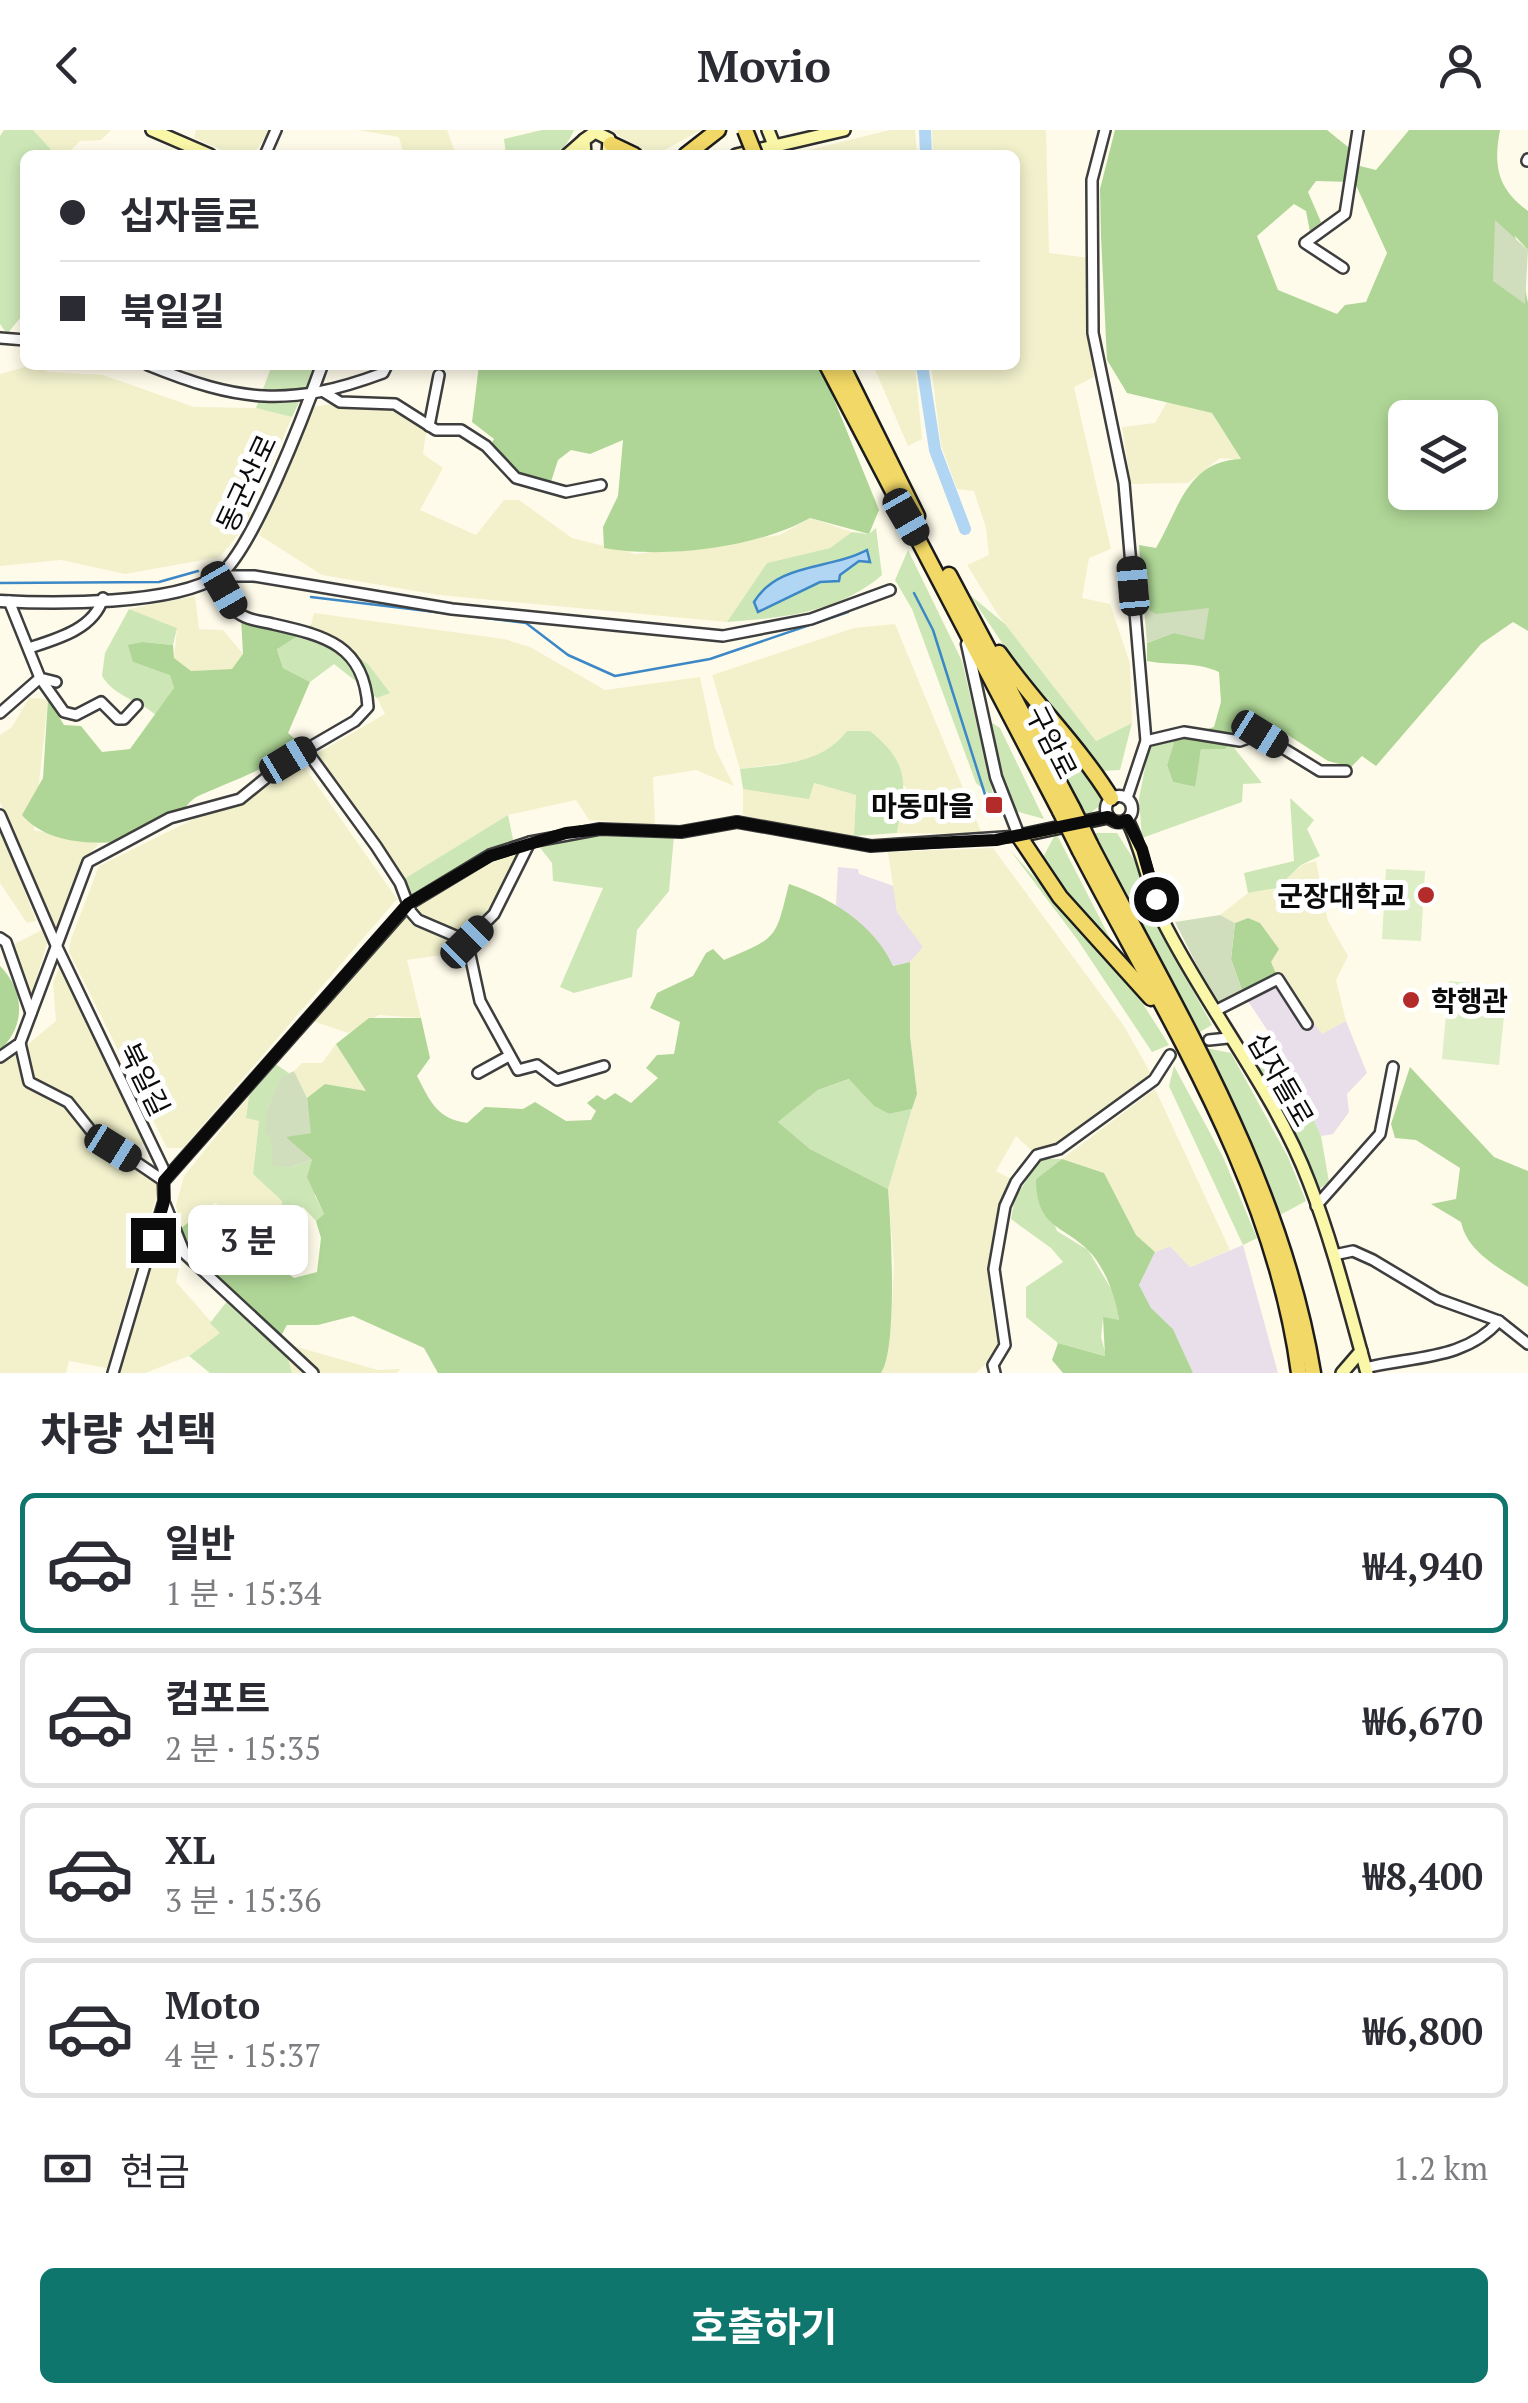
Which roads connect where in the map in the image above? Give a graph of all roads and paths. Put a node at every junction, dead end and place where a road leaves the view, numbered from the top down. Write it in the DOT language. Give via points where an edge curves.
graph roads {
  1 [pos="152,130"];
  2 [pos="718,130"];
  3 [pos="768,130"];
  4 [pos="788,130"];
  5 [pos="844,130"];
  6 [pos="1105,130"];
  7 [pos="1358,130"];
  8 [pos="585,136"];
  9 [pos="614,146"];
  10 [pos="781,149"];
  11 [pos="195,150"];
  12 [pos="692,150"];
  13 [pos="1343,268"];
  14 [pos="161,370"];
  15 [pos="321,370"];
  16 [pos="384,370"];
  17 [pos="830,370"];
  18 [pos="845,370"];
  19 [pos="439,375"];
  20 [pos="318,392"];
  21 [pos="429,426"];
  22 [pos="601,486"];
  23 [pos="945,566"];
  24 [pos="220,576"];
  25 [pos="890,590"];
  26 [pos="104,598"];
  27 [pos="4,601"];
  28 [pos="960,618"];
  29 [pos="29,648"];
  30 [pos="40,678"];
  31 [pos="56,682"];
  32 [pos="137,706"];
  33 [pos="0,713"];
  34 [pos="1146,741"];
  35 [pos="306,750"];
  36 [pos="1346,771"];
  37 [pos="1119,798"];
  38 [pos="1066,810"];
  39 [pos="0,814"];
  40 [pos="1108,817"];
  41 [pos="1127,820"];
  42 [pos="1020,836"];
  43 [pos="530,842"];
  44 [pos="1085,848"];
  45 [pos="408,904"];
  46 [pos="0,938"];
  47 [pos="467,942"];
  48 [pos="56,946"];
  49 [pos="1214,1011"];
  50 [pos="31,1013"];
  51 [pos="1167,1016"];
  52 [pos="1307,1024"];
  53 [pos="1228,1038"];
  54 [pos="1209,1040"];
  55 [pos="20,1044"];
  56 [pos="1170,1055"];
  57 [pos="509,1056"];
  58 [pos="0,1057"];
  59 [pos="604,1066"];
  60 [pos="1393,1066"];
  61 [pos="478,1073"];
  62 [pos="164,1181"];
  63 [pos="164,1201"];
  64 [pos="1316,1206"];
  65 [pos="1334,1256"];
  66 [pos="1499,1321"];
  67 [pos="1528,1344"];
  68 [pos="1362,1351"];
  69 [pos="994,1369"];
  70 [pos="1366,1371"];
  71 [pos="113,1373"];
  72 [pos="313,1373"];
  73 [pos="982,1373"];
  74 [pos="1298,1373"];
  75 [pos="1313,1373"];
  76 [pos="1342,1373"];
  1 -- 11 [label="main road"];
  2 -- 12 [label="main road"];
  3 -- 10 [label="main road"];
  4 -- 10 [label="street" via="793,134"];
  5 -- 10 [label="main road"];
  6 -- 34 [label="street" via="1092,180 1094,334 1124,483"];
  7 -- 13 [label="street" via="1345,214 1305,243"];
  8 -- 9 [label="main road"];
  14 -- 20 [label="street" via="260,399"];
  15 -- 20 [label="street, 동군산로"];
  16 -- 20 [label="street"];
  17 -- 28 [label="main road, 구암로"];
  18 -- 23 [label="main road, 구암로"];
  19 -- 21 [label="street"];
  20 -- 21 [label="street" via="340,402 394,404"];
  20 -- 24 [label="street, 동군산로" via="246,541"];
  21 -- 22 [label="street" via="476,437 516,478 566,492"];
  23 -- 37 [label="main road" via="1026,691"];
  23 -- 38 [label="main road, 구암로"];
  24 -- 25 [label="street" via="710,636 784,626"];
  24 -- 26 [label="street" via="157,598"];
  24 -- 35 [label="street" via="235,611 336,644 353,656 367,681 368,706 355,721"];
  26 -- 27 [label="street"];
  26 -- 29 [label="street" via="99,613 66,636"];
  27 -- 29 [label="street"];
  28 -- 38 [label="main road, 구암로"];
  28 -- 42 [label="street" via="1000,791"];
  29 -- 30 [label="street"];
  30 -- 31 [label="street"];
  30 -- 32 [label="street" via="64,712 76,716 100,702 124,719"];
  30 -- 33 [label="street"];
  34 -- 36 [label="street" via="1184,732 1240,741 1260,734 1320,771"];
  34 -- 37 [label="street"];
  35 -- 45 [label="street" via="376,846"];
  35 -- 48 [label="street" via="240,799 170,818 88,862"];
  37 -- 40 [label="street" via="1105,809"];
  37 -- 41 [label="street" via="1132,809"];
  38 -- 44 [label="main road, 구암로, bridge"];
  39 -- 48 [label="street, 북일길"];
  40 -- 41 [label="street"];
  40 -- 42 [label="main road"];
  41 -- 49 [label="main road, 십자들로" via="1162,917"];
  42 -- 43 [label="street" via="871,846 737,822 680,832 600,829"];
  42 -- 51 [label="main road" via="1060,897"];
  43 -- 45 [label="street" via="490,856"];
  43 -- 47 [label="street" via="494,914"];
  44 -- 51 [label="main road, 구암로"];
  44 -- 75 [label="main road, 구암로" via="1188,1025 1243,1139 1285,1254"];
  45 -- 47 [label="street" via="418,920"];
  45 -- 62 [label="street"];
  46 -- 50 [label="street"];
  47 -- 57 [label="street" via="480,1001"];
  48 -- 50 [label="street"];
  48 -- 62 [label="street, 북일길"];
  49 -- 52 [label="street" via="1278,979"];
  49 -- 53 [label="main road, 십자들로"];
  50 -- 55 [label="street"];
  51 -- 74 [label="main road, 구암로" via="1236,1149 1272,1248"];
  53 -- 54 [label="street"];
  53 -- 64 [label="main road, 십자들로" via="1280,1122"];
  55 -- 58 [label="street"];
  55 -- 62 [label="street" via="29,1082 68,1102 92,1132"];
  56 -- 69 [label="street" via="1154,1080 1059,1149 1036,1154 1016,1182 994,1269 1005,1344"];
  57 -- 59 [label="street" via="518,1070 537,1065 558,1080"];
  57 -- 61 [label="street"];
  60 -- 64 [label="street" via="1380,1134"];
  62 -- 63 [label="street, 북일길"];
  63 -- 71 [label="street, 북일길"];
  63 -- 72 [label="street" via="185,1254"];
  64 -- 65 [label="main road, 십자들로"];
  65 -- 66 [label="street" via="1353,1252 1438,1299"];
  65 -- 68 [label="main road, 십자들로"];
  66 -- 67 [label="street"];
  66 -- 70 [label="street" via="1456,1354 1419,1355"];
  68 -- 70 [label="main road, 십자들로"];
  68 -- 76 [label="main road"];
  69 -- 73 [label="street"];
}
